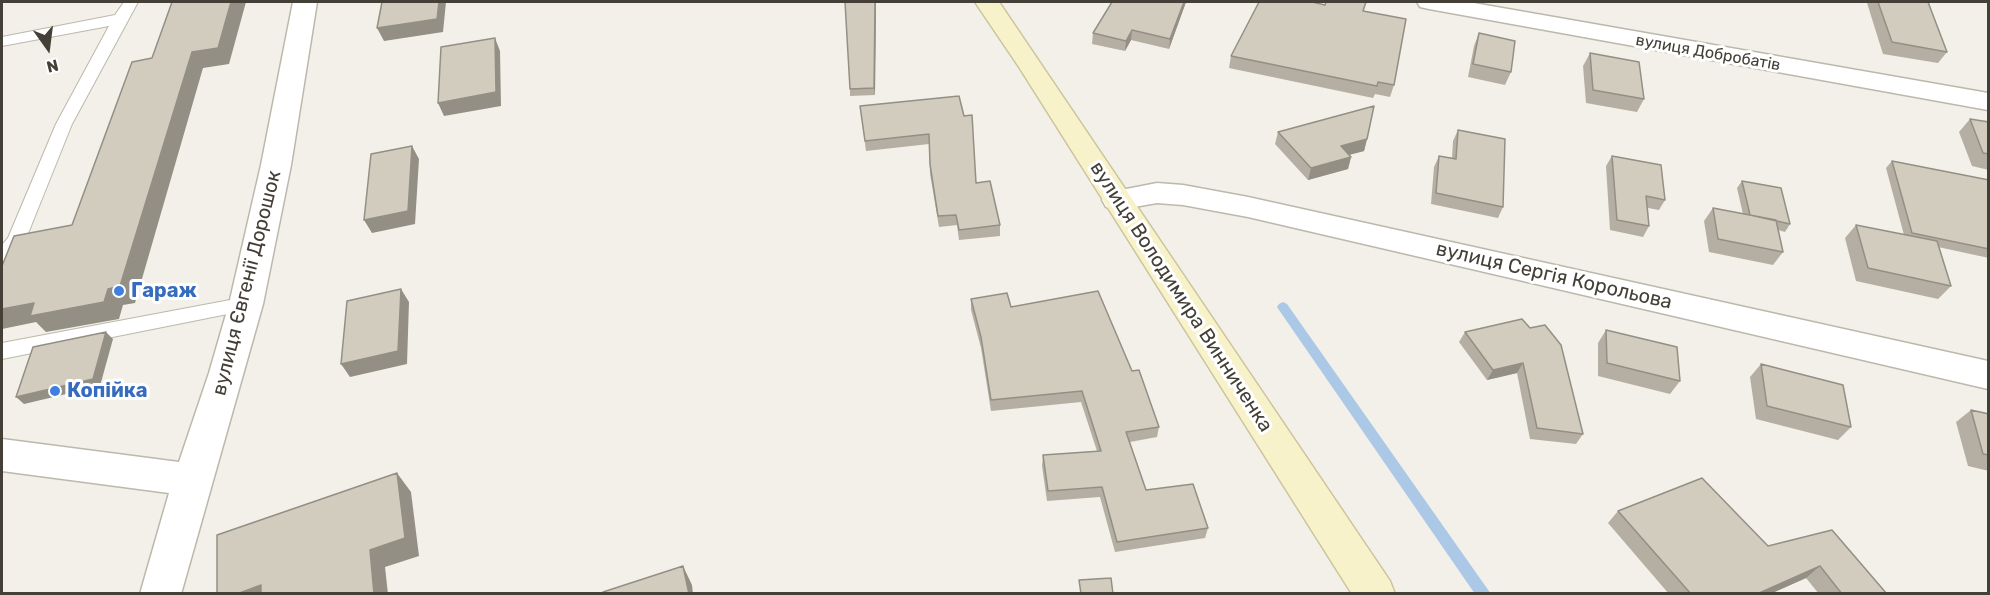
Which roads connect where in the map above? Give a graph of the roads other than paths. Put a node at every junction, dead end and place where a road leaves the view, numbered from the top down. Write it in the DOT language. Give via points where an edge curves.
graph roads {
  1 [pos="131,2"];
  2 [pos="305,2"];
  3 [pos="987,2"];
  4 [pos="1429,2"];
  5 [pos="120,20"];
  6 [pos="2,41"];
  7 [pos="1989,102"];
  8 [pos="1118,200"];
  9 [pos="2,256"];
  10 [pos="246,303"];
  11 [pos="2,351"];
  12 [pos="1989,375"];
  13 [pos="2,455"];
  14 [pos="192,480"];
  15 [pos="160,594"];
  16 [pos="1375,594"];
  1 -- 5 [label="lane"];
  2 -- 10 [label="street, вулиця Євгенії Дорошок"];
  3 -- 8 [label="main road, вулиця Володимира Винниченка"];
  4 -- 7 [label="street, вулиця Добробатів"];
  5 -- 6 [label="lane"];
  5 -- 9 [label="lane" via="64,124 16,242"];
  8 -- 12 [label="street, вулиця Сергія Корольова" via="1156,193 1248,207"];
  8 -- 16 [label="main road, вулиця Володимира Винниченка"];
  10 -- 11 [label="lane"];
  10 -- 14 [label="street, вулиця Євгенії Дорошок"];
  13 -- 14 [label="street"];
  14 -- 15 [label="street, вулиця Євгенії Дорошок"];
}
